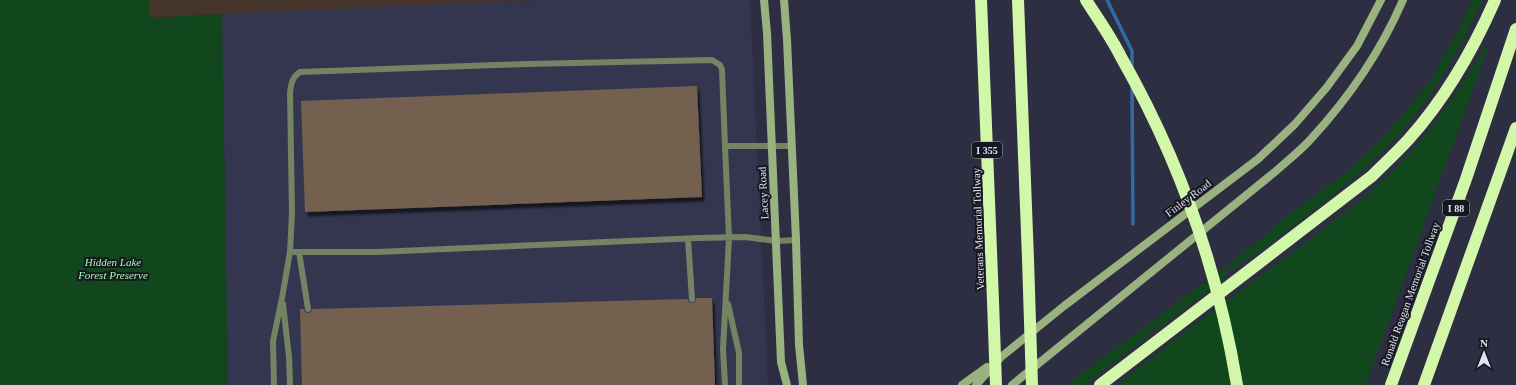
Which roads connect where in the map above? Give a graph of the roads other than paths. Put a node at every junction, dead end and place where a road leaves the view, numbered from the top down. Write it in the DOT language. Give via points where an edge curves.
graph roads {
  1 [pos="764,0"];
  2 [pos="784,0"];
  3 [pos="981,0"];
  4 [pos="1018,0"];
  5 [pos="1086,0"];
  6 [pos="1381,0"];
  7 [pos="1403,0"];
  8 [pos="1494,0"];
  9 [pos="1516,29"];
  10 [pos="1516,128"];
  11 [pos="725,146"];
  12 [pos="771,146"];
  13 [pos="791,146"];
  14 [pos="729,238"];
  15 [pos="688,239"];
  16 [pos="777,240"];
  17 [pos="796,240"];
  18 [pos="290,252"];
  19 [pos="299,252"];
  20 [pos="726,296"];
  21 [pos="282,298"];
  22 [pos="692,299"];
  23 [pos="308,309"];
  24 [pos="1001,357"];
  25 [pos="800,370"];
  26 [pos="274,385"];
  27 [pos="290,385"];
  28 [pos="725,385"];
  29 [pos="739,385"];
  30 [pos="787,385"];
  31 [pos="803,385"];
  32 [pos="809,385"];
  33 [pos="962,385"];
  34 [pos="976,385"];
  35 [pos="996,385"];
  36 [pos="1012,385"];
  37 [pos="1032,385"];
  38 [pos="1100,385"];
  39 [pos="1237,385"];
  40 [pos="1391,385"];
  41 [pos="1424,385"];
  1 -- 12 [label="main road, Lacey Road"];
  2 -- 13 [label="main road"];
  3 -- 35 [label="highway, Veterans Memorial Tollway / I 355, bridge"];
  4 -- 37 [label="highway, bridge"];
  5 -- 39 [label="highway, bridge" via="1135,82 1182,184 1213,276"];
  6 -- 24 [label="main road, Finley Road" via="1357,46 1327,87 1295,124 1258,159"];
  7 -- 36 [label="main road" via="1374,56 1344,100 1310,140 1276,171"];
  8 -- 38 [label="highway" via="1470,51 1444,95 1409,139 1372,176"];
  9 -- 40 [label="highway, Ronald Reagan Memorial Tollway / I 88" via="1466,179"];
  10 -- 41 [label="highway, I 88"];
  11 -- 12 [label="lane"];
  11 -- 14 [label="lane"];
  11 -- 18 [label="lane" via="722,70 720,65 712,60 300,72 293,79 290,93"];
  12 -- 13 [label="lane"];
  12 -- 16 [label="main road, Lacey Road"];
  13 -- 17 [label="main road"];
  14 -- 15 [label="lane"];
  14 -- 16 [label="lane"];
  14 -- 20 [label="lane"];
  15 -- 19 [label="lane" via="377,252"];
  15 -- 22 [label="lane"];
  16 -- 17 [label="lane"];
  16 -- 30 [label="main road, Lacey Road" via="782,362"];
  17 -- 25 [label="main road"];
  18 -- 19 [label="lane"];
  18 -- 21 [label="lane"];
  19 -- 23 [label="lane"];
  20 -- 28 [label="lane" via="723,349"];
  20 -- 29 [label="lane" via="739,353"];
  21 -- 26 [label="lane" via="273,341"];
  21 -- 27 [label="lane"];
  24 -- 33 [label="main road"];
  24 -- 34 [label="main road, Finley Road"];
  25 -- 31 [label="main road"];
  25 -- 32 [label="main road"];
}
